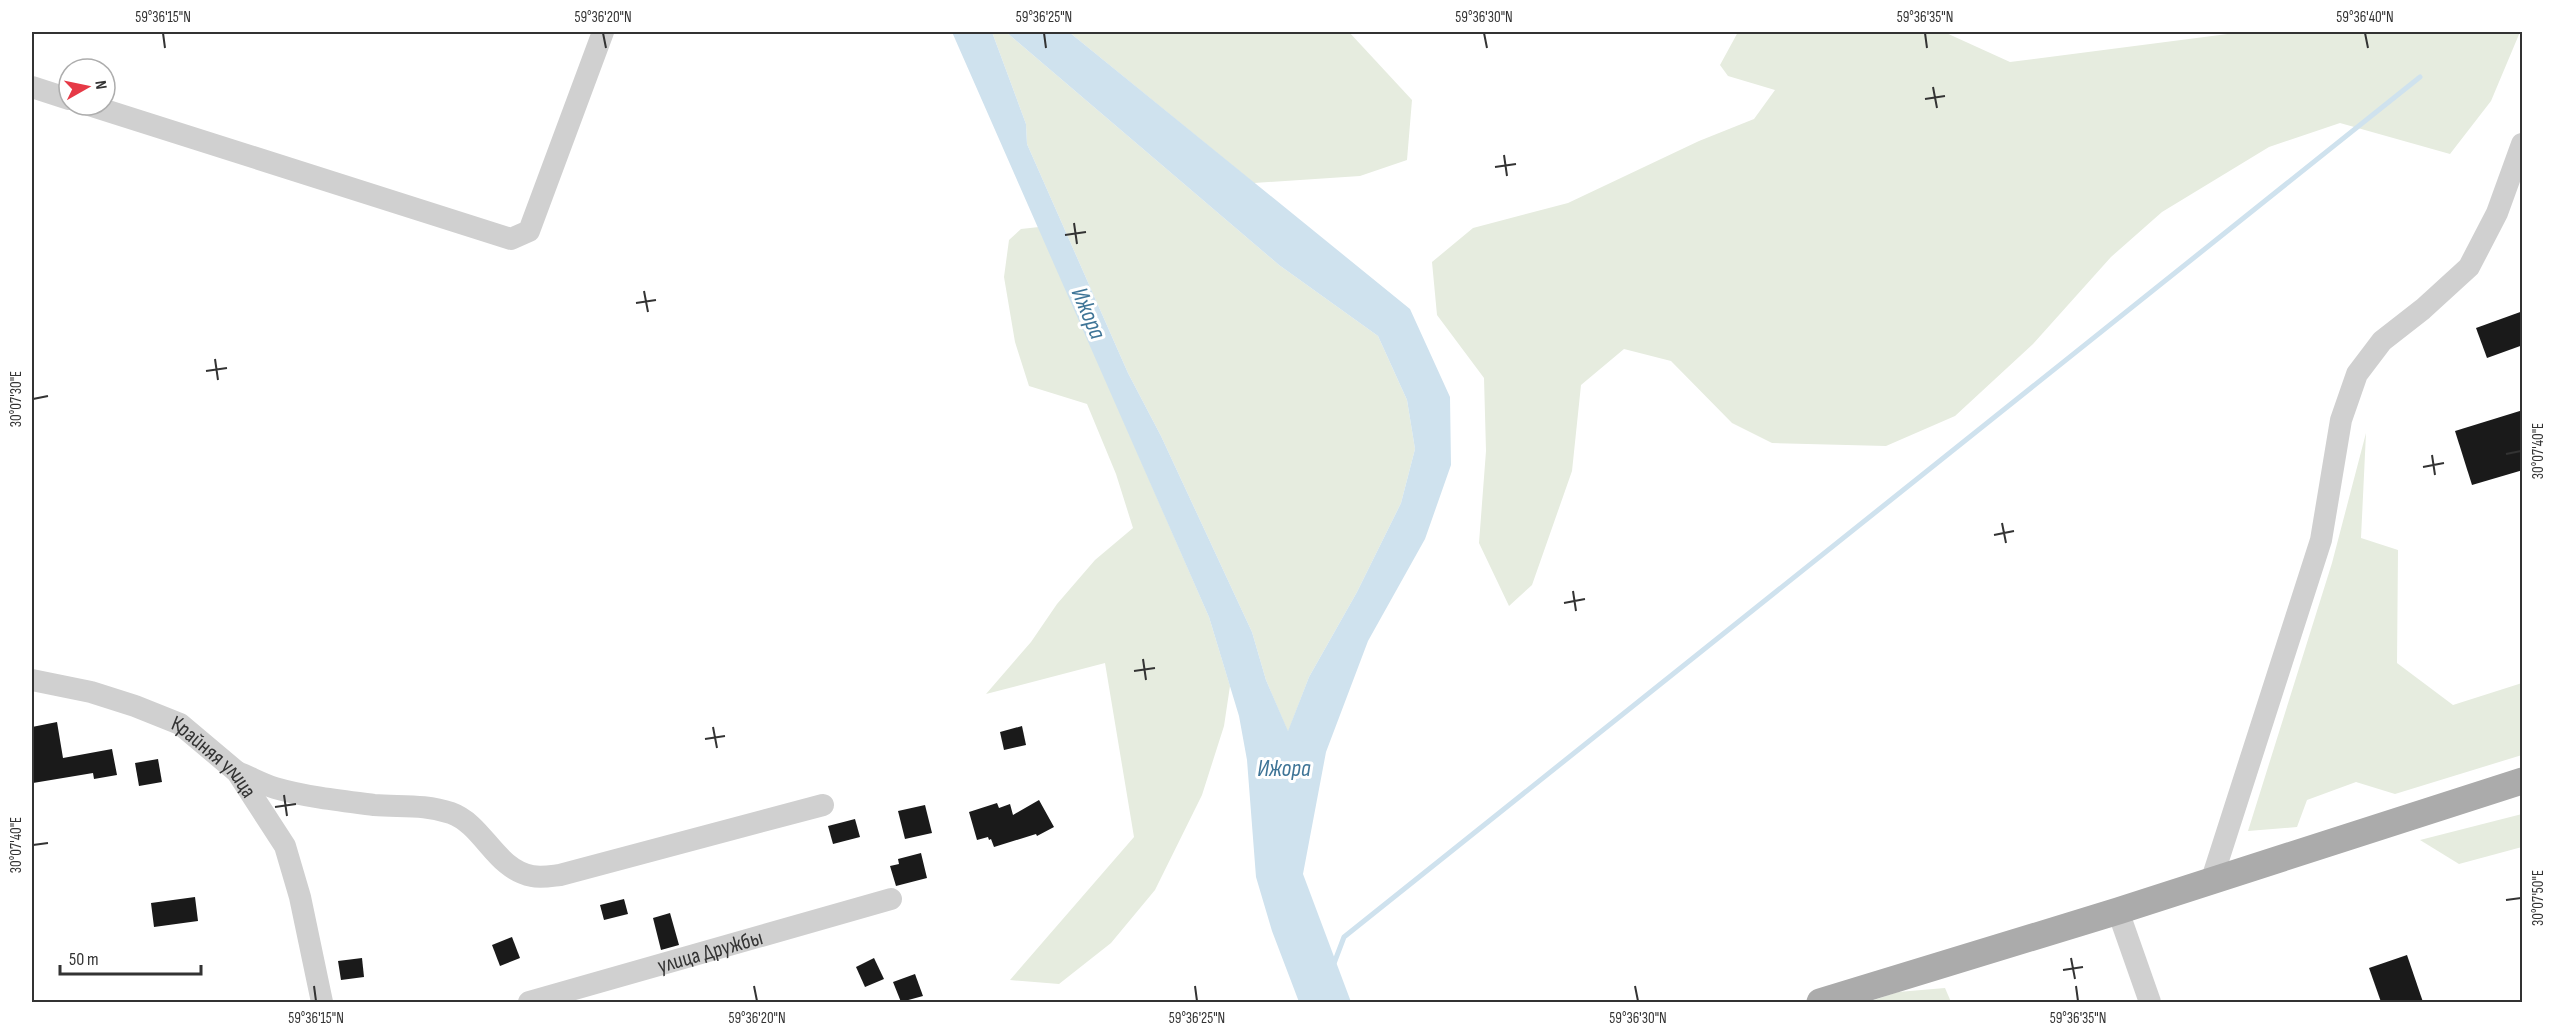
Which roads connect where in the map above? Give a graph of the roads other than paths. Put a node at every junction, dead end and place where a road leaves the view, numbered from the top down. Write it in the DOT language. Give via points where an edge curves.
graph roads {
  1 [pos="603,32"];
  2 [pos="32,87"];
  3 [pos="57,95"];
  4 [pos="117,114"];
  5 [pos="2523,144"];
  6 [pos="32,680"];
  7 [pos="237,772"];
  8 [pos="2523,782"];
  9 [pos="823,805"];
  10 [pos="2212,879"];
  11 [pos="891,899"];
  12 [pos="2118,911"];
  13 [pos="322,1002"];
  14 [pos="529,1002"];
  15 [pos="1820,1002"];
  16 [pos="2150,1002"];
  1 -- 4 [label="street" via="529,231 511,238"];
  2 -- 3 [label="street"];
  5 -- 10 [label="street" via="2497,213 2469,267 2382,341 2357,374 2342,420 2321,540"];
  6 -- 7 [label="street, Крайняя улица" via="91,692 180,724"];
  7 -- 9 [label="street" via="275,788 376,805 424,806 453,814 476,831 493,853 517,871 533,876 560,875"];
  7 -- 13 [label="street, Крайняя улица" via="285,846"];
  8 -- 10 [label="main road"];
  10 -- 12 [label="main road"];
  11 -- 14 [label="street, улица Дружбы"];
  12 -- 15 [label="main road"];
  12 -- 16 [label="street"];
}
